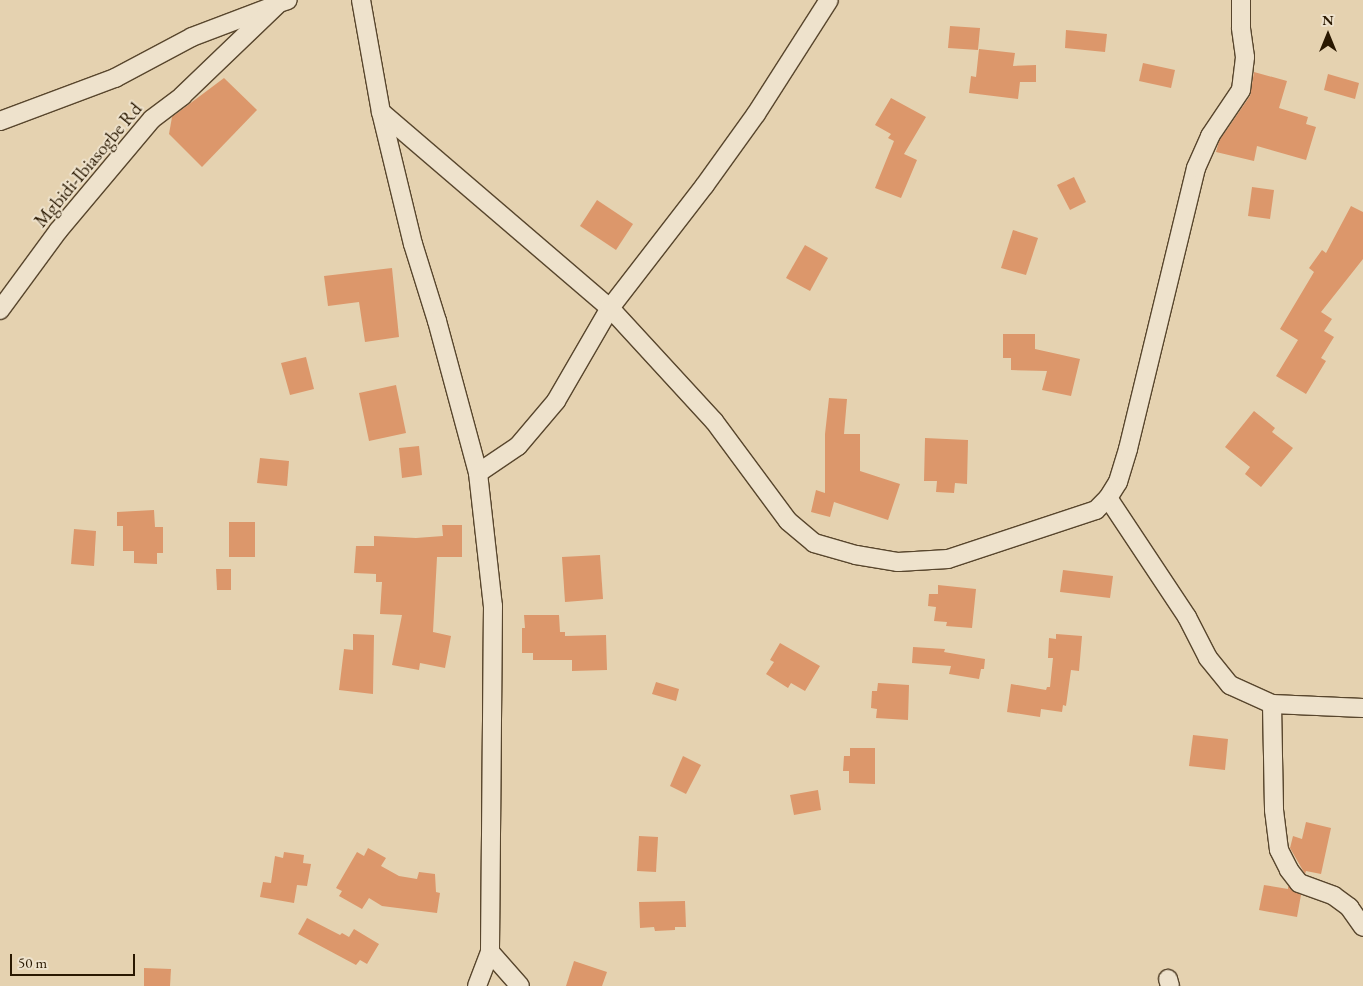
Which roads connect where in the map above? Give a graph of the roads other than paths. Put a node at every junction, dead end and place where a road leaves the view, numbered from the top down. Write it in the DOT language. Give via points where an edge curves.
graph roads {
  1 [pos="362,0"];
  2 [pos="829,0"];
  3 [pos="1241,0"];
  4 [pos="284,2"];
  5 [pos="381,112"];
  6 [pos="0,121"];
  7 [pos="610,308"];
  8 [pos="0,310"];
  9 [pos="478,473"];
  10 [pos="1108,498"];
  11 [pos="1272,704"];
  12 [pos="1363,708"];
  13 [pos="1363,927"];
  14 [pos="490,952"];
  15 [pos="511,982"];
  16 [pos="476,983"];
  1 -- 5 [label="street"];
  2 -- 7 [label="street" via="756,114"];
  3 -- 10 [label="street" via="1245,57 1241,90 1210,136 1196,168 1128,449 1118,482"];
  4 -- 6 [label="street" via="192,37 115,78"];
  4 -- 8 [label="street, Mgbidi-Ibiasogbe Rd" via="182,96 152,119 58,231"];
  5 -- 7 [label="street"];
  5 -- 9 [label="street" via="413,244"];
  7 -- 9 [label="street" via="556,401 518,446"];
  7 -- 10 [label="street" via="714,422 788,521 814,543 898,562 948,559 1074,519 1096,510"];
  9 -- 14 [label="street" via="494,606"];
  10 -- 11 [label="street" via="1187,616 1208,658 1230,685"];
  11 -- 12 [label="street"];
  11 -- 13 [label="street" via="1274,810 1279,850 1299,883 1334,896 1349,907"];
  14 -- 15 [label="street"];
  14 -- 16 [label="street"];
}
